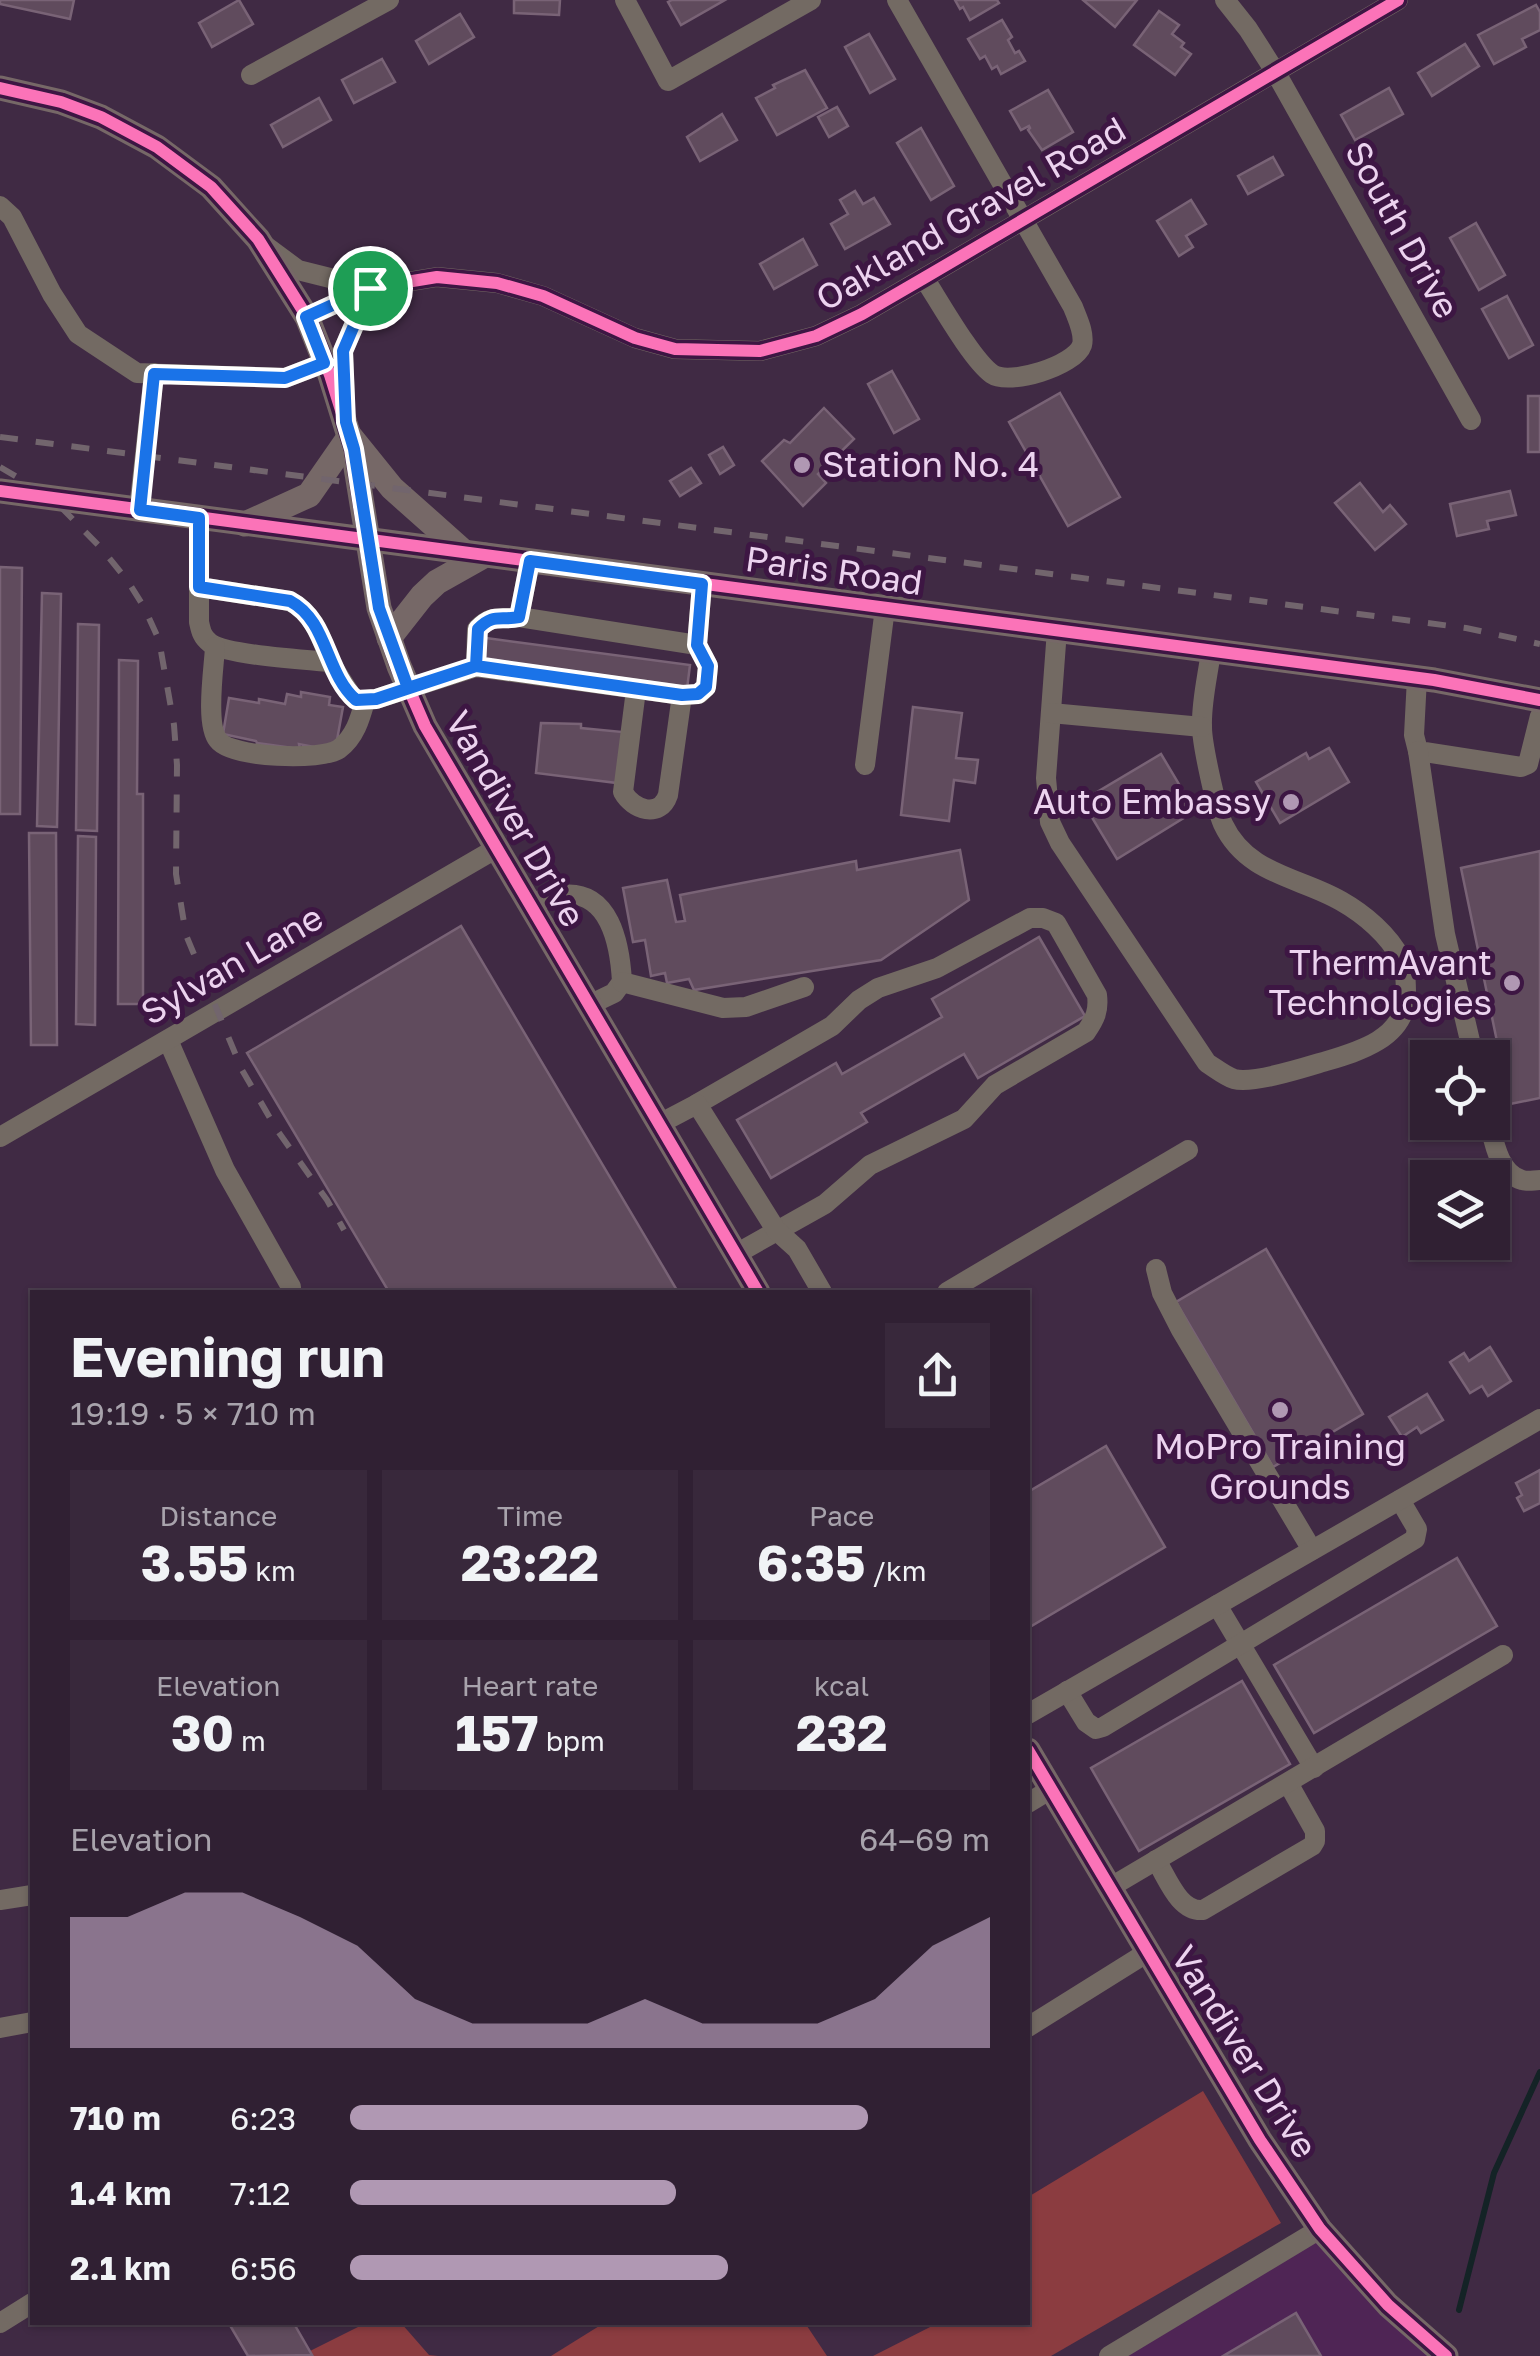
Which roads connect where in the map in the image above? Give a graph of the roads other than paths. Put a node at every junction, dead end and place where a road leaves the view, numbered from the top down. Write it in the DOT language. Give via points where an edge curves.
graph roads {
  1 [pos="389,0"];
  2 [pos="625,0"];
  3 [pos="811,0"];
  4 [pos="897,0"];
  5 [pos="1225,0"];
  6 [pos="1398,0"];
  7 [pos="1276,72"];
  8 [pos="251,75"];
  9 [pos="0,88"];
  10 [pos="0,206"];
  11 [pos="1024,220"];
  12 [pos="258,239"];
  13 [pos="924,278"];
  14 [pos="370,288"];
  15 [pos="306,317"];
  16 [pos="324,363"];
  17 [pos="154,374"];
  18 [pos="1470,420"];
  19 [pos="348,429"];
  20 [pos="0,490"];
  21 [pos="140,510"];
  22 [pos="199,518"];
  23 [pos="246,524"];
  24 [pos="366,540"];
  25 [pos="474,554"];
  26 [pos="530,561"];
  27 [pos="702,584"];
  28 [pos="199,587"];
  29 [pos="885,608"];
  30 [pos="519,617"];
  31 [pos="1057,630"];
  32 [pos="389,638"];
  33 [pos="697,645"];
  34 [pos="215,647"];
  35 [pos="1212,651"];
  36 [pos="330,662"];
  37 [pos="476,666"];
  38 [pos="1417,678"];
  39 [pos="408,688"];
  40 [pos="636,690"];
  41 [pos="682,695"];
  42 [pos="1540,700"];
  43 [pos="366,702"];
  44 [pos="1051,713"];
  45 [pos="1540,716"];
  46 [pos="1202,727"];
  47 [pos="1418,751"];
  48 [pos="866,765"];
  49 [pos="1534,766"];
  50 [pos="497,848"];
  51 [pos="530,903"];
  52 [pos="622,982"];
  53 [pos="804,987"];
  54 [pos="589,1005"];
  55 [pos="168,1040"];
  56 [pos="1470,1040"];
  57 [pos="697,1104"];
  58 [pos="659,1124"];
  59 [pos="0,1137"];
  60 [pos="1493,1140"];
  61 [pos="1188,1150"];
  62 [pos="1540,1180"];
  63 [pos="776,1230"];
  64 [pos="736,1254"];
  65 [pos="1156,1270"];
  66 [pos="291,1287"];
  67 [pos="757,1290"];
  68 [pos="821,1290"];
  69 [pos="950,1290"];
  70 [pos="1540,1419"];
  71 [pos="1400,1500"];
  72 [pos="1312,1550"];
  73 [pos="1217,1605"];
  74 [pos="1241,1645"];
  75 [pos="1504,1655"];
  76 [pos="1067,1691"];
  77 [pos="1030,1713"];
  78 [pos="1030,1753"];
  79 [pos="1314,1768"];
  80 [pos="1288,1783"];
  81 [pos="1050,1788"];
  82 [pos="1030,1802"];
  83 [pos="1156,1860"];
  84 [pos="1110,1888"];
  85 [pos="30,1895"];
  86 [pos="0,1900"];
  87 [pos="1148,1952"];
  88 [pos="30,2022"];
  89 [pos="1030,2026"];
  90 [pos="0,2028"];
  91 [pos="1320,2228"];
  92 [pos="30,2304"];
  93 [pos="0,2323"];
  94 [pos="1119,2354"];
  95 [pos="1446,2356"];
  1 -- 8 [label="street"];
  2 -- 3 [label="street" via="668,82"];
  4 -- 11 [label="street"];
  5 -- 7 [label="street, South Drive"];
  6 -- 7 [label="street, Oakland Gravel Road"];
  7 -- 11 [label="street, Oakland Gravel Road"];
  7 -- 18 [label="street, South Drive"];
  9 -- 12 [label="main road, Vandiver Drive" via="101,116 157,147 211,187"];
  10 -- 17 [label="street" via="78,334 137,373"];
  11 -- 13 [label="street, Oakland Gravel Road"];
  11 -- 13 [label="street" via="1082,330 1074,356 1027,376 994,376"];
  12 -- 14 [label="street" via="298,270"];
  12 -- 15 [label="main road, Vandiver Drive"];
  13 -- 14 [label="street, Oakland Gravel Road" via="816,336 760,351 676,350 496,282 437,277"];
  14 -- 15 [label="street, Oakland Gravel Road"];
  14 -- 19 [label="street" via="343,351"];
  15 -- 16 [label="main road, Vandiver Drive"];
  16 -- 17 [label="street" via="285,378"];
  16 -- 19 [label="main road, Vandiver Drive"];
  17 -- 21 [label="street"];
  19 -- 23 [label="main road" via="309,495"];
  19 -- 24 [label="main road, Vandiver Drive"];
  19 -- 25 [label="main road" via="392,488"];
  20 -- 21 [label="main road, Paris Road"];
  21 -- 22 [label="main road, Paris Road"];
  22 -- 23 [label="main road, Paris Road"];
  22 -- 28 [label="street"];
  23 -- 24 [label="main road, Paris Road"];
  24 -- 25 [label="main road, Paris Road"];
  24 -- 32 [label="main road, Vandiver Drive"];
  25 -- 26 [label="main road, Paris Road"];
  25 -- 32 [label="main road" via="436,582"];
  26 -- 27 [label="main road, Paris Road"];
  26 -- 30 [label="street"];
  27 -- 29 [label="main road, Paris Road"];
  27 -- 33 [label="street"];
  28 -- 34 [label="street" via="202,635"];
  28 -- 36 [label="street" via="302,607"];
  29 -- 31 [label="main road, Paris Road"];
  29 -- 48 [label="street"];
  30 -- 33 [label="street"];
  30 -- 37 [label="street" via="496,617 478,629"];
  31 -- 35 [label="main road, Paris Road"];
  31 -- 44 [label="street"];
  32 -- 39 [label="main road, Vandiver Drive"];
  33 -- 41 [label="street" via="708,666 706,687"];
  34 -- 36 [label="street"];
  34 -- 43 [label="street" via="213,728 228,748 319,756 336,751 358,727"];
  35 -- 38 [label="main road, Paris Road"];
  35 -- 46 [label="street"];
  36 -- 43 [label="street" via="350,695"];
  37 -- 39 [label="street"];
  37 -- 40 [label="street"];
  38 -- 42 [label="main road, Paris Road"];
  38 -- 47 [label="street"];
  39 -- 43 [label="street"];
  39 -- 50 [label="main road, Vandiver Drive"];
  40 -- 41 [label="street"];
  40 -- 41 [label="street" via="622,792 646,809 666,803"];
  44 -- 46 [label="street"];
  44 -- 46 [label="street" via="1050,822 1207,1063 1233,1079 1252,1079 1380,1040 1403,1015 1402,960 1377,926 1340,900 1275,874 1241,850 1223,824"];
  45 -- 49 [label="street"];
  47 -- 49 [label="street"];
  47 -- 56 [label="street" via="1445,934"];
  50 -- 51 [label="main road, Vandiver Drive"];
  50 -- 55 [label="street, Sylvan Lane"];
  51 -- 52 [label="street" via="564,894 597,904 616,938"];
  51 -- 54 [label="main road, Vandiver Drive"];
  52 -- 53 [label="street" via="723,1008"];
  52 -- 54 [label="street"];
  54 -- 58 [label="main road, Vandiver Drive"];
  55 -- 59 [label="street, Sylvan Lane"];
  55 -- 66 [label="street" via="225,1170"];
  57 -- 58 [label="street"];
  57 -- 63 [label="street"];
  57 -- 63 [label="street" via="832,1026 878,988 937,968 1030,918 1056,923 1097,995 1086,1032 995,1085 964,1119 870,1166 825,1204"];
  58 -- 64 [label="main road, Vandiver Drive"];
  60 -- 62 [label="street" via="1506,1170 1522,1180"];
  61 -- 69 [label="street"];
  63 -- 64 [label="street"];
  63 -- 68 [label="street" via="797,1249"];
  64 -- 67 [label="main road, Vandiver Drive"];
  65 -- 72 [label="street" via="1180,1330"];
  70 -- 71 [label="street"];
  71 -- 72 [label="street"];
  71 -- 74 [label="street" via="1417,1529 1415,1539"];
  72 -- 73 [label="street"];
  73 -- 74 [label="street"];
  73 -- 76 [label="street"];
  74 -- 76 [label="street" via="1102,1728 1086,1722"];
  74 -- 79 [label="street"];
  75 -- 79 [label="street"];
  76 -- 77 [label="street"];
  78 -- 81 [label="main road, Vandiver Drive"];
  79 -- 80 [label="street"];
  80 -- 83 [label="street"];
  80 -- 83 [label="street" via="1315,1831 1312,1846 1203,1910 1184,1905"];
  81 -- 82 [label="street"];
  81 -- 84 [label="main road, Vandiver Drive"];
  83 -- 84 [label="street"];
  84 -- 87 [label="main road, Vandiver Drive"];
  85 -- 86 [label="street"];
  87 -- 89 [label="street"];
  87 -- 91 [label="main road, Vandiver Drive"];
  88 -- 90 [label="street"];
  91 -- 94 [label="street"];
  91 -- 95 [label="main road, Vandiver Drive" via="1388,2305"];
  92 -- 93 [label="street"];
}
